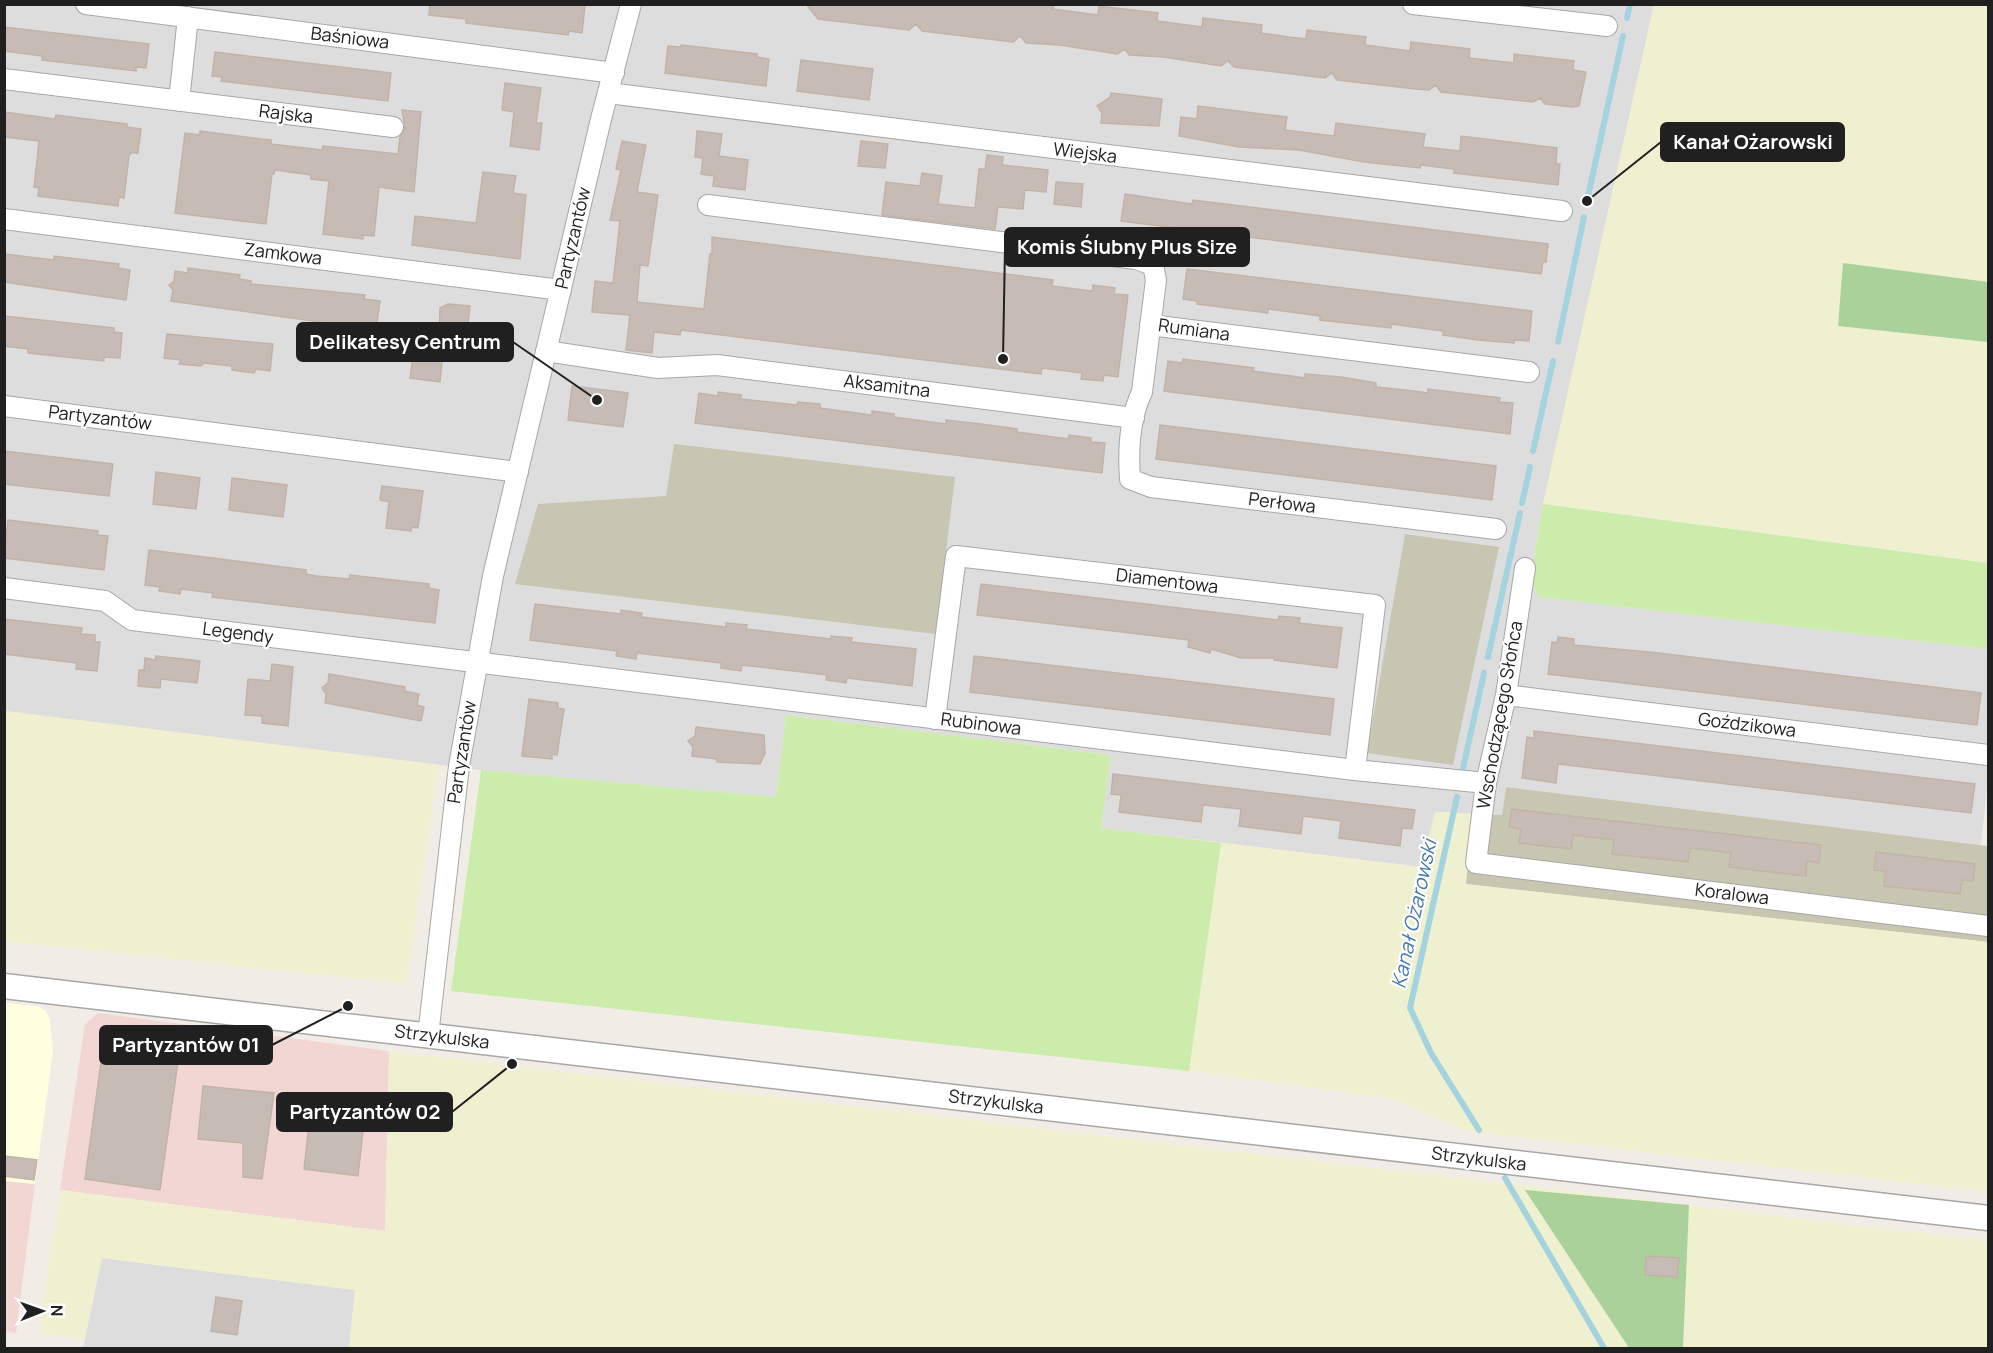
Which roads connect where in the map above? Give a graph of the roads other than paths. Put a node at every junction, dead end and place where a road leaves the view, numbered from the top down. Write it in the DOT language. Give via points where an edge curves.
graph roads {
  1 [pos="86,4"];
  2 [pos="631,4"];
  3 [pos="1413,4"];
  4 [pos="188,16"];
  5 [pos="1607,26"];
  6 [pos="614,73"];
  7 [pos="4,79"];
  8 [pos="608,93"];
  9 [pos="179,100"];
  10 [pos="393,127"];
  11 [pos="708,205"];
  12 [pos="1562,211"];
  13 [pos="4,219"];
  14 [pos="561,290"];
  15 [pos="1150,325"];
  16 [pos="546,351"];
  17 [pos="1529,372"];
  18 [pos="4,406"];
  19 [pos="1134,418"];
  20 [pos="518,472"];
  21 [pos="1497,529"];
  22 [pos="1525,568"];
  23 [pos="4,588"];
  24 [pos="477,662"];
  25 [pos="1506,695"];
  26 [pos="935,718"];
  27 [pos="1989,755"];
  28 [pos="1355,770"];
  29 [pos="1486,783"];
  30 [pos="1476,863"];
  31 [pos="1989,926"];
  32 [pos="4,986"];
  33 [pos="428,1036"];
  34 [pos="1989,1218"];
  1 -- 4 [label="street, Baśniowa"];
  2 -- 6 [label="street, Partyzantów"];
  3 -- 5 [label="street"];
  4 -- 6 [label="street, Baśniowa"];
  4 -- 9 [label="street"];
  6 -- 8 [label="street, Partyzantów"];
  7 -- 9 [label="street, Rajska"];
  8 -- 12 [label="street, Wiejska"];
  8 -- 14 [label="street, Partyzantów"];
  9 -- 10 [label="street, Rajska"];
  11 -- 15 [label="street, Rumiana" via="1136,259 1153,265 1156,279"];
  13 -- 14 [label="street, Zamkowa"];
  14 -- 16 [label="street, Partyzantów"];
  15 -- 17 [label="street, Rumiana"];
  15 -- 19 [label="street" via="1142,392"];
  16 -- 19 [label="street, Aksamitna" via="658,368 717,365"];
  16 -- 20 [label="street, Partyzantów"];
  18 -- 20 [label="street, Partyzantów"];
  19 -- 21 [label="street, Perłowa" via="1130,479 1151,487"];
  20 -- 24 [label="street, Partyzantów"];
  22 -- 25 [label="street, Wschodzącego Słońca"];
  23 -- 24 [label="street, Legendy" via="105,601 132,620"];
  24 -- 26 [label="street, Rubinowa"];
  24 -- 33 [label="street, Partyzantów" via="459,766"];
  25 -- 27 [label="street, Goździkowa"];
  25 -- 29 [label="street, Wschodzącego Słońca"];
  26 -- 28 [label="street, Rubinowa"];
  26 -- 28 [label="street, Diamentowa" via="956,556 1375,605"];
  28 -- 29 [label="street, Rubinowa"];
  29 -- 30 [label="street, Wschodzącego Słońca"];
  30 -- 31 [label="street, Koralowa"];
  32 -- 33 [label="street, Strzykulska"];
  33 -- 34 [label="street, Strzykulska"];
}
